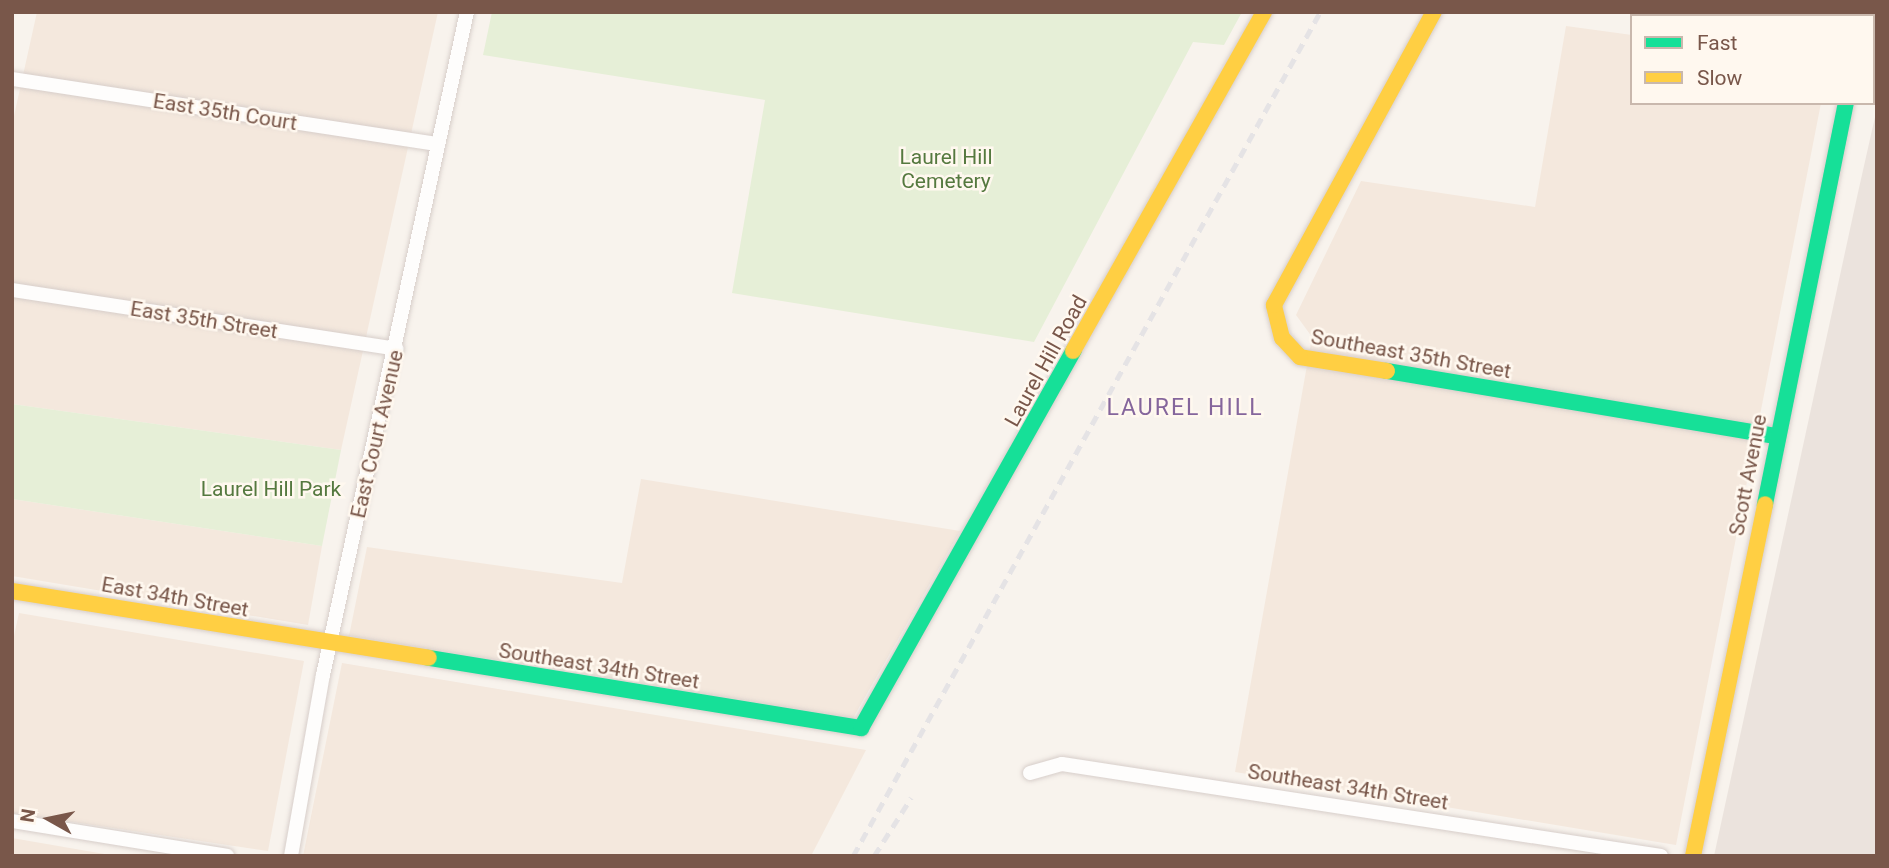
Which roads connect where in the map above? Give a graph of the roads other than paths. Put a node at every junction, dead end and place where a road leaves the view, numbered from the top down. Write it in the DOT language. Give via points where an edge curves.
graph roads {
  1 [pos="467,12"];
  2 [pos="1264,12"];
  3 [pos="1434,12"];
  4 [pos="12,79"];
  5 [pos="1846,105"];
  6 [pos="438,144"];
  7 [pos="12,290"];
  8 [pos="396,349"];
  9 [pos="1777,436"];
  10 [pos="12,592"];
  11 [pos="330,645"];
  12 [pos="861,728"];
  13 [pos="1030,773"];
  14 [pos="12,821"];
  15 [pos="227,856"];
  16 [pos="291,856"];
  17 [pos="1661,856"];
  18 [pos="1693,856"];
  1 -- 6 [label="street, East Court Avenue"];
  2 -- 12 [label="street, Laurel Hill Road"];
  3 -- 9 [label="street, Southeast 35th Street" via="1274,305 1282,338 1300,357"];
  4 -- 6 [label="street, East 35th Court"];
  5 -- 9 [label="street, Scott Avenue"];
  6 -- 8 [label="street, East Court Avenue"];
  7 -- 8 [label="street, East 35th Street"];
  8 -- 11 [label="street, East Court Avenue"];
  9 -- 18 [label="street, Scott Avenue"];
  10 -- 11 [label="street, East 34th Street"];
  11 -- 12 [label="street, Southeast 34th Street"];
  11 -- 16 [label="street, East Court Avenue"];
  13 -- 17 [label="street, Southeast 34th Street" via="1062,764"];
  14 -- 15 [label="street"];
}
